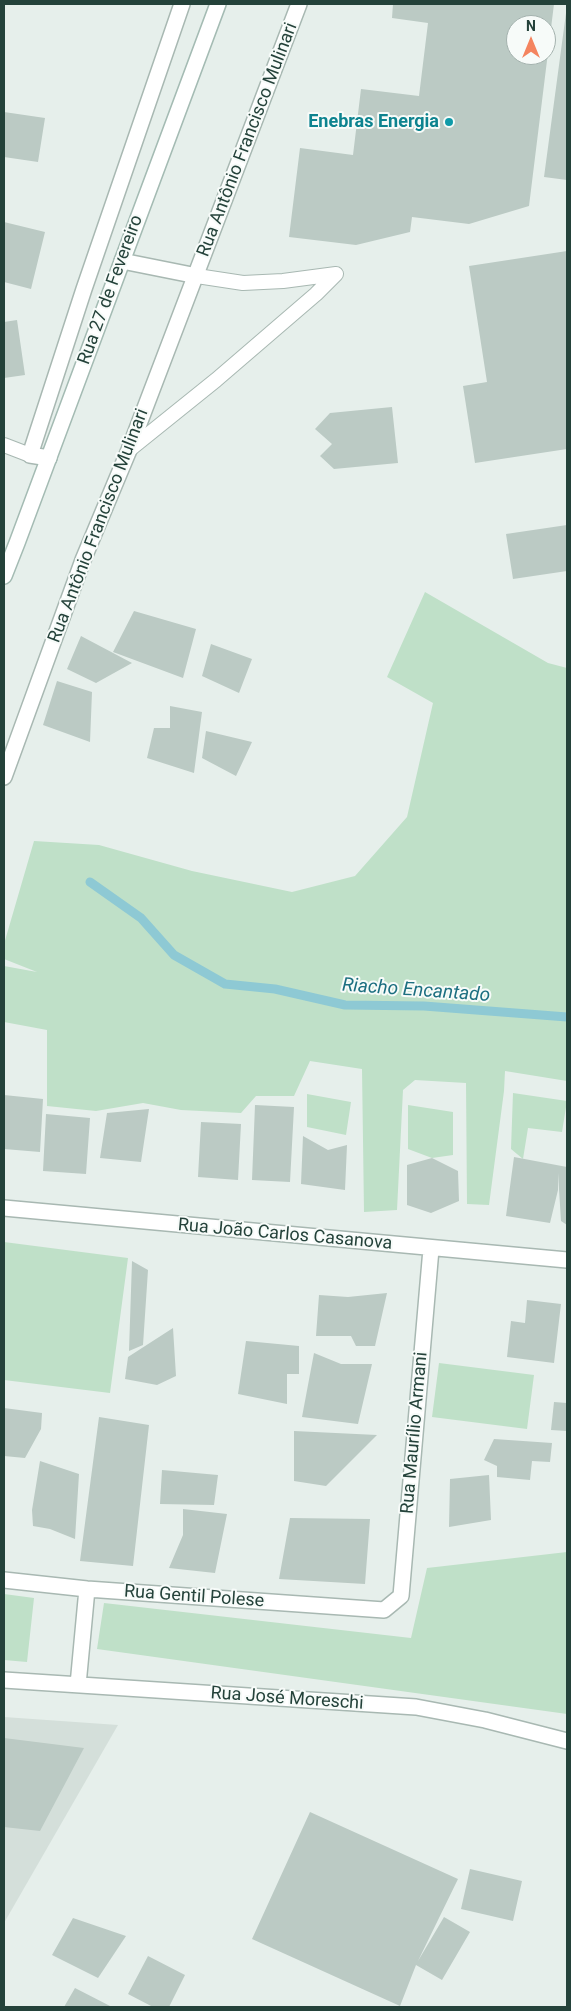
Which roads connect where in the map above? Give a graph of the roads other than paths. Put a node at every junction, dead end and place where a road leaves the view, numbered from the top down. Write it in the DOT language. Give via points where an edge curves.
graph roads {
  1 [pos="182,4"];
  2 [pos="218,4"];
  3 [pos="299,4"];
  4 [pos="122,260"];
  5 [pos="197,276"];
  6 [pos="4,445"];
  7 [pos="129,450"];
  8 [pos="30,455"];
  9 [pos="49,458"];
  10 [pos="11,545"];
  11 [pos="4,576"];
  12 [pos="4,777"];
  13 [pos="4,1208"];
  14 [pos="431,1248"];
  15 [pos="567,1260"];
  16 [pos="4,1580"];
  17 [pos="88,1589"];
  18 [pos="384,1610"];
  19 [pos="4,1680"];
  20 [pos="78,1685"];
  21 [pos="567,1742"];
  1 -- 8 [label="street"];
  2 -- 4 [label="street, Rua 27 de Fevereiro"];
  3 -- 5 [label="street, Rua Antônio Francisco Mulinari"];
  4 -- 5 [label="street, Rua Antônio Francisco Mulinari"];
  4 -- 9 [label="street, Rua 27 de Fevereiro"];
  5 -- 7 [label="street, Rua Antônio Francisco Mulinari"];
  5 -- 7 [label="lane" via="243,283 336,274 216,380"];
  6 -- 8 [label="lane"];
  7 -- 12 [label="street, Rua Antônio Francisco Mulinari" via="83,560"];
  8 -- 9 [label="street"];
  9 -- 10 [label="street, Rua 27 de Fevereiro"];
  10 -- 11 [label="street, Rua 27 de Fevereiro"];
  13 -- 14 [label="street, Rua João Carlos Casanova"];
  14 -- 15 [label="street, Rua João Carlos Casanova"];
  14 -- 18 [label="street, Rua Maurílio Armani" via="401,1596"];
  16 -- 17 [label="street, Rua Gentil Polese"];
  17 -- 18 [label="street, Rua Gentil Polese"];
  17 -- 20 [label="street"];
  19 -- 20 [label="street, Rua José Moreschi"];
  20 -- 21 [label="street, Rua José Moreschi" via="416,1707 485,1720"];
}
